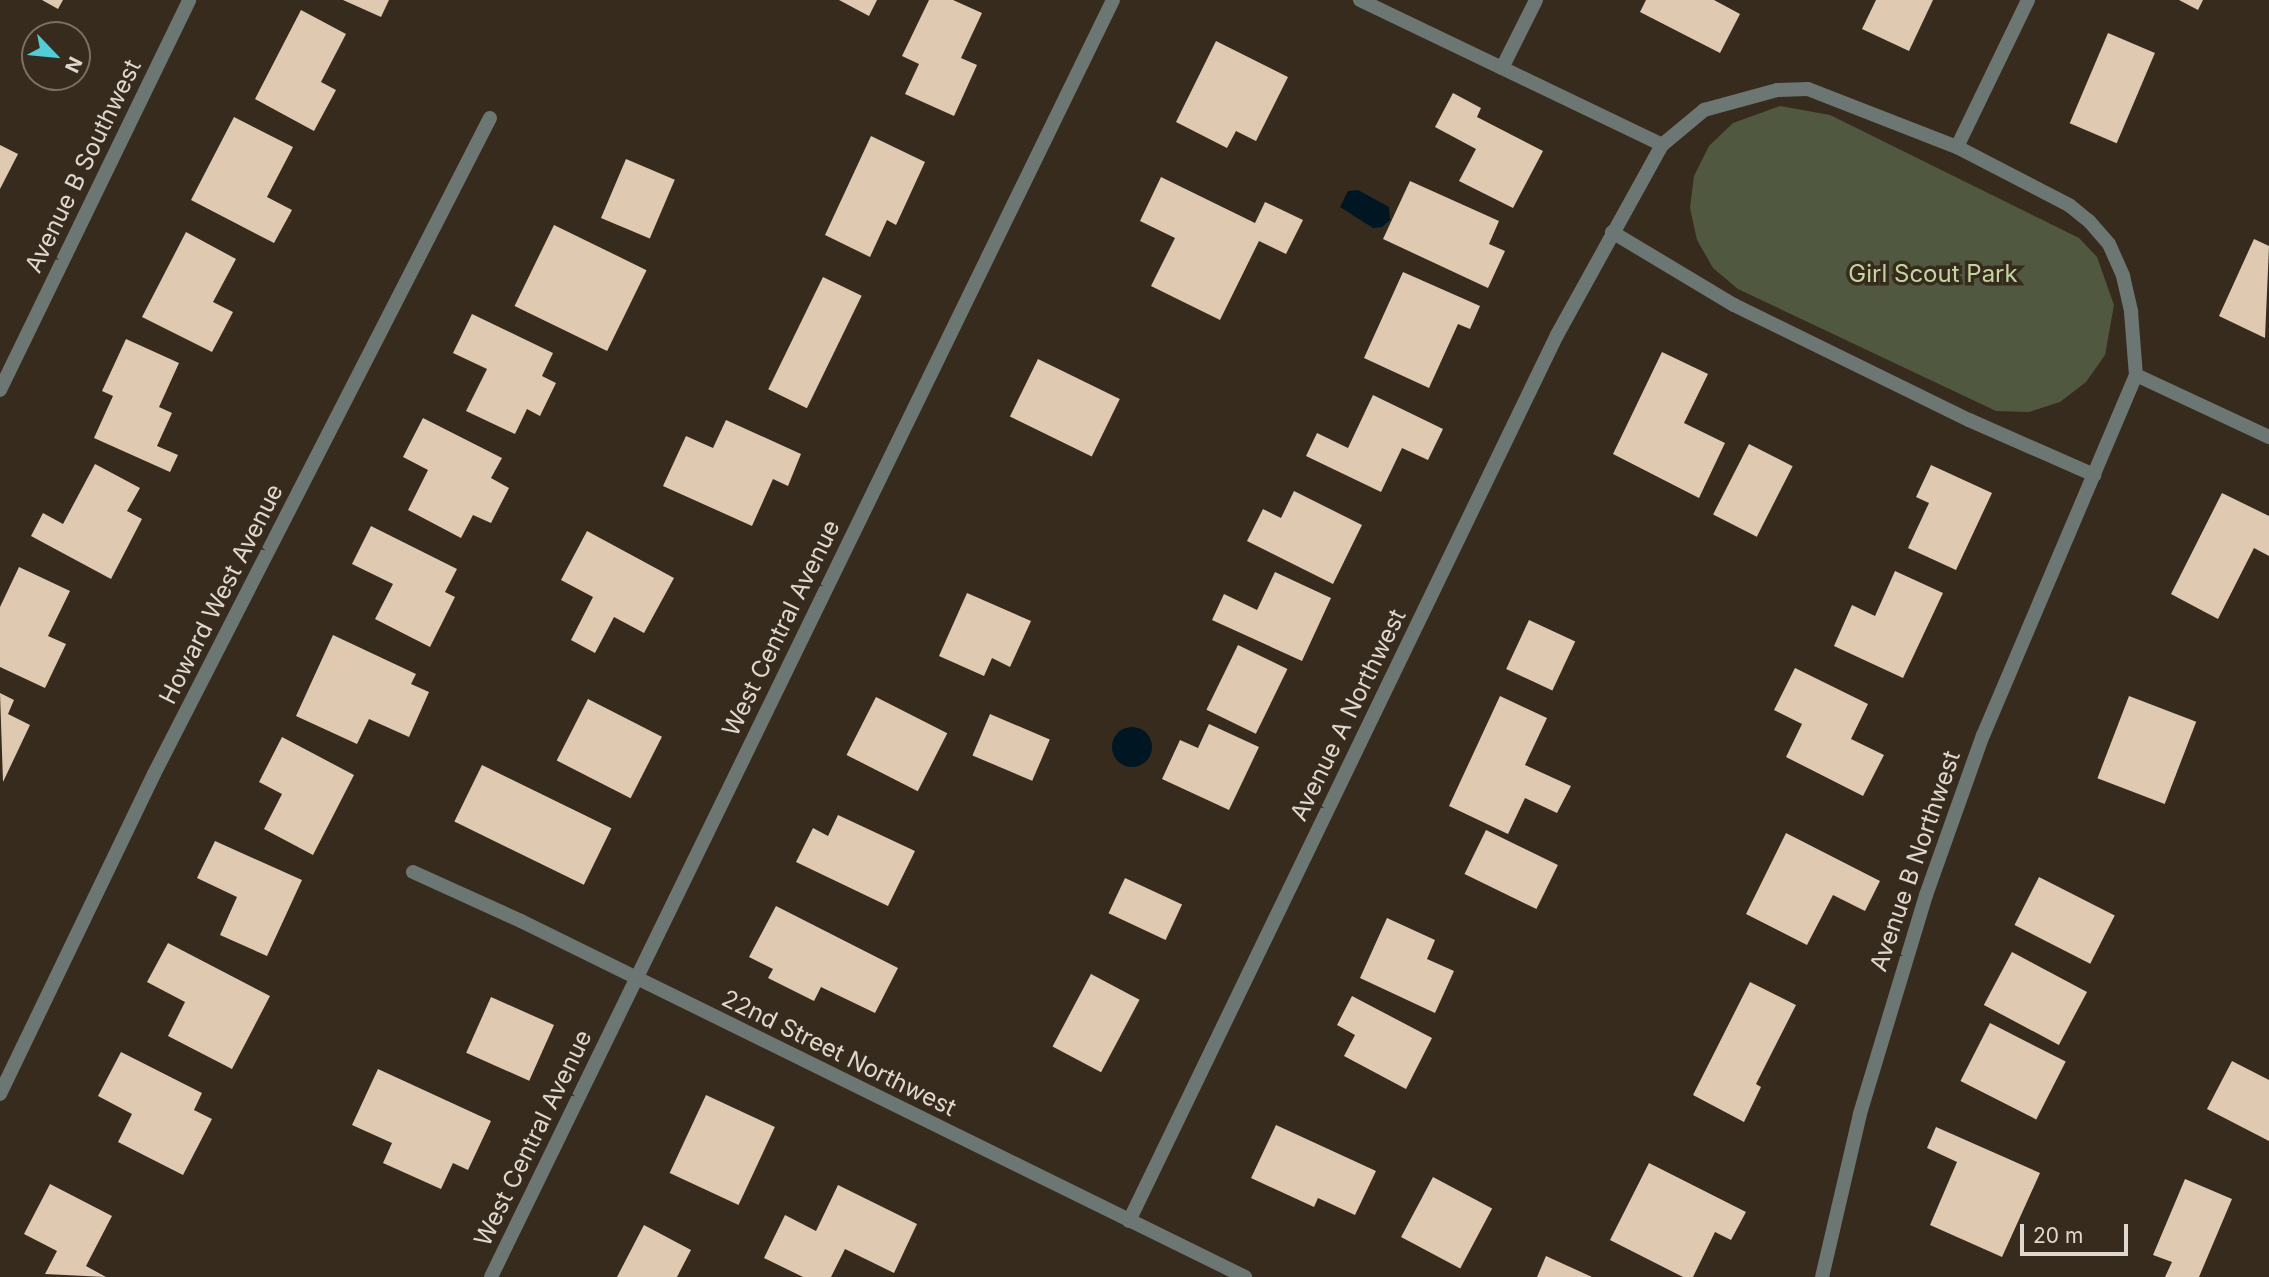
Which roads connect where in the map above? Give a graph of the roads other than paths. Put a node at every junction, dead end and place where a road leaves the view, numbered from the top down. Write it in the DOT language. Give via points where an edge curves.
graph roads {
  1 [pos="189,0"];
  2 [pos="1113,0"];
  3 [pos="1360,0"];
  4 [pos="1536,0"];
  5 [pos="2028,0"];
  6 [pos="1502,68"];
  7 [pos="490,118"];
  8 [pos="1662,145"];
  9 [pos="1957,146"];
  10 [pos="1612,232"];
  11 [pos="2136,376"];
  12 [pos="0,390"];
  13 [pos="2269,437"];
  14 [pos="2095,475"];
  15 [pos="412,872"];
  16 [pos="635,980"];
  17 [pos="0,1094"];
  18 [pos="1129,1221"];
  19 [pos="491,1277"];
  20 [pos="1245,1277"];
  21 [pos="1822,1277"];
  1 -- 12 [label="street, Avenue B Southwest"];
  2 -- 16 [label="street, West Central Avenue"];
  3 -- 6 [label="street"];
  4 -- 6 [label="street"];
  5 -- 9 [label="street"];
  6 -- 8 [label="street"];
  7 -- 17 [label="street, Howard West Avenue" via="154,774"];
  8 -- 9 [label="street" via="1704,110 1777,90 1808,89"];
  8 -- 10 [label="street, Avenue A Northwest"];
  9 -- 11 [label="street" via="2069,205 2109,244 2131,312"];
  10 -- 14 [label="street" via="1734,305 1969,420"];
  10 -- 18 [label="street, Avenue A Northwest" via="1557,335"];
  11 -- 13 [label="street"];
  11 -- 14 [label="street, Avenue B Northwest"];
  14 -- 21 [label="street, Avenue B Northwest" via="1983,735 1926,895 1860,1115"];
  15 -- 16 [label="street, 22nd Street Northwest"];
  16 -- 18 [label="street, 22nd Street Northwest"];
  16 -- 19 [label="street, West Central Avenue"];
  18 -- 20 [label="street, 22nd Street Northwest"];
}
